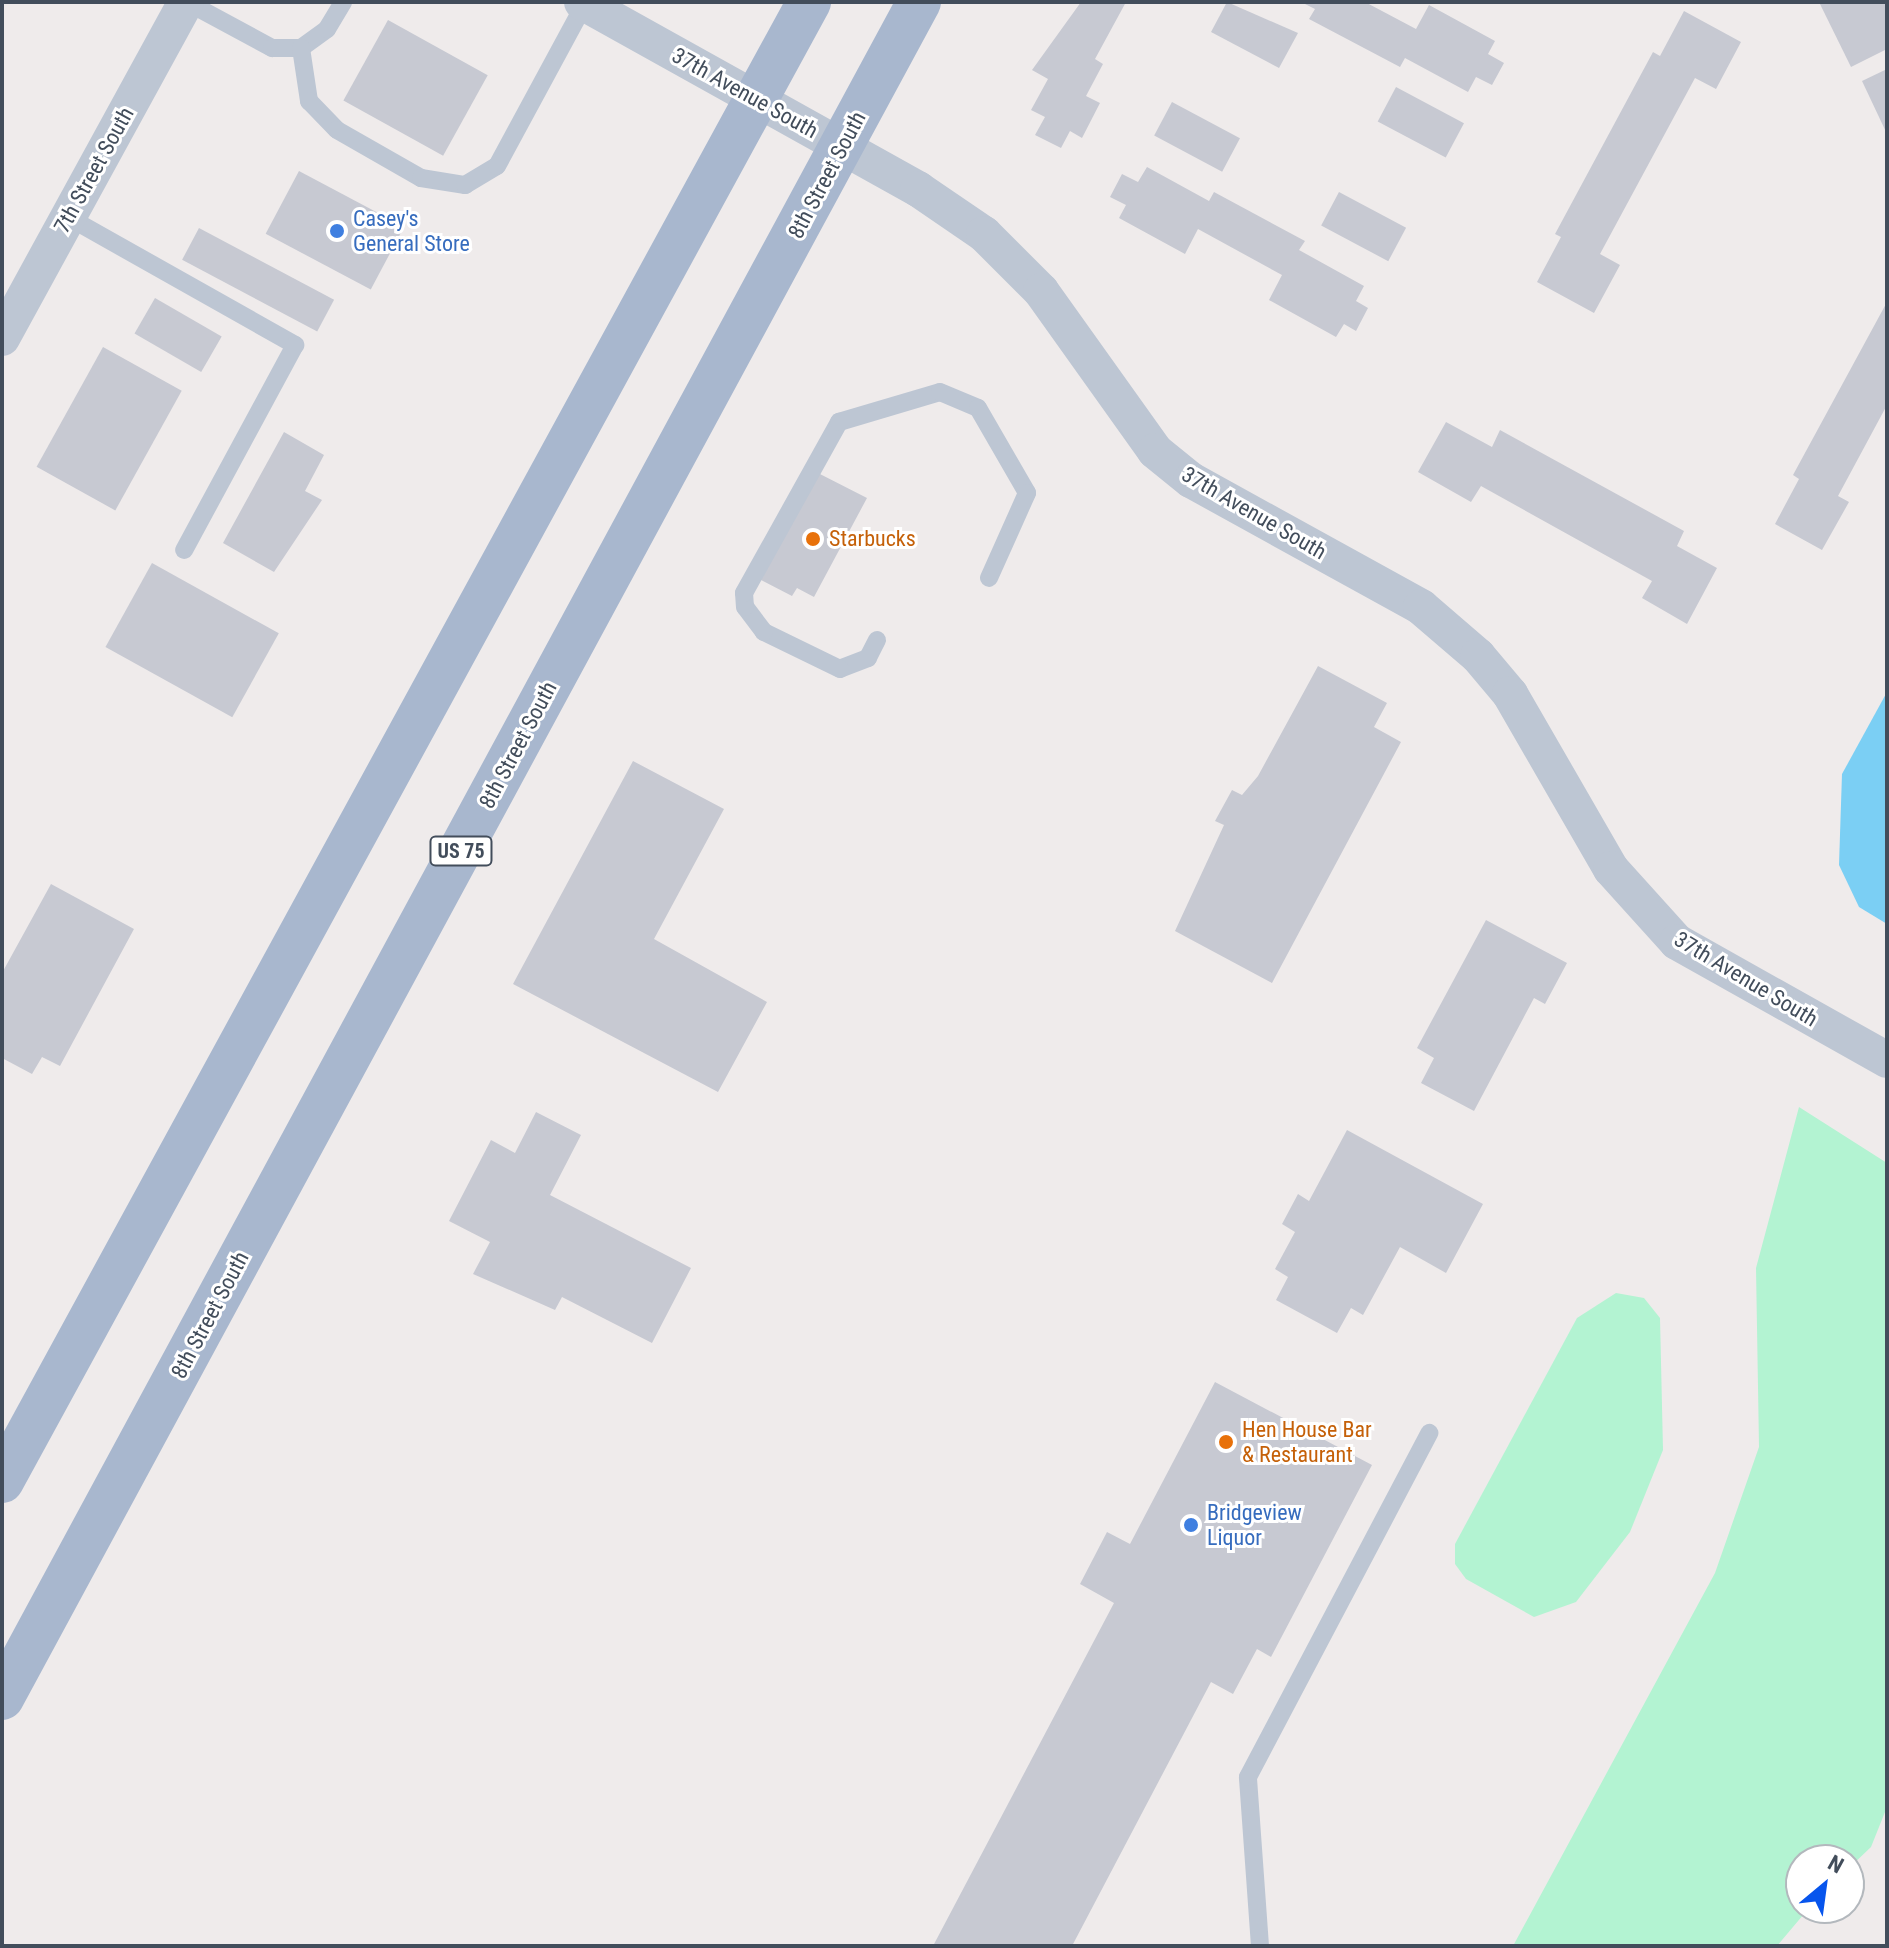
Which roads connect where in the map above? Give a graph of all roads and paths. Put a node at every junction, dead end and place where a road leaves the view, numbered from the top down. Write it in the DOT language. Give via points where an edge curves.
graph roads {
  1 [pos="186,2"];
  2 [pos="343,2"];
  3 [pos="809,2"];
  4 [pos="919,2"];
  5 [pos="584,3"];
  6 [pos="301,48"];
  7 [pos="757,100"];
  8 [pos="842,147"];
  9 [pos="68,217"];
  10 [pos="2,338"];
  11 [pos="184,550"];
  12 [pos="989,578"];
  13 [pos="877,640"];
  14 [pos="1887,1060"];
  15 [pos="1429,1433"];
  16 [pos="2,1481"];
  17 [pos="2,1698"];
  18 [pos="1260,1946"];
  1 -- 6 [label="lane" via="272,48"];
  1 -- 9 [label="street, 7th Street South"];
  2 -- 6 [label="lane" via="327,29"];
  3 -- 7 [label="main road"];
  4 -- 8 [label="main road, 8th Street South / US 75"];
  5 -- 6 [label="lane" via="497,166 465,185 421,178 337,130 309,101"];
  5 -- 7 [label="street, 37th Avenue South"];
  7 -- 8 [label="street, 37th Avenue South"];
  7 -- 16 [label="main road"];
  8 -- 14 [label="street, 37th Avenue South" via="984,234 1041,291 1120,411 1191,480 1421,607 1478,656 1510,694 1611,869 1677,942"];
  8 -- 17 [label="main road, 8th Street South / US 75"];
  9 -- 10 [label="street, 7th Street South"];
  9 -- 11 [label="lane" via="295,345"];
  12 -- 13 [label="lane" via="1027,493 978,408 940,392 839,422 744,593 745,607 764,632 840,669 868,658"];
  15 -- 18 [label="lane" via="1248,1777"];
}
